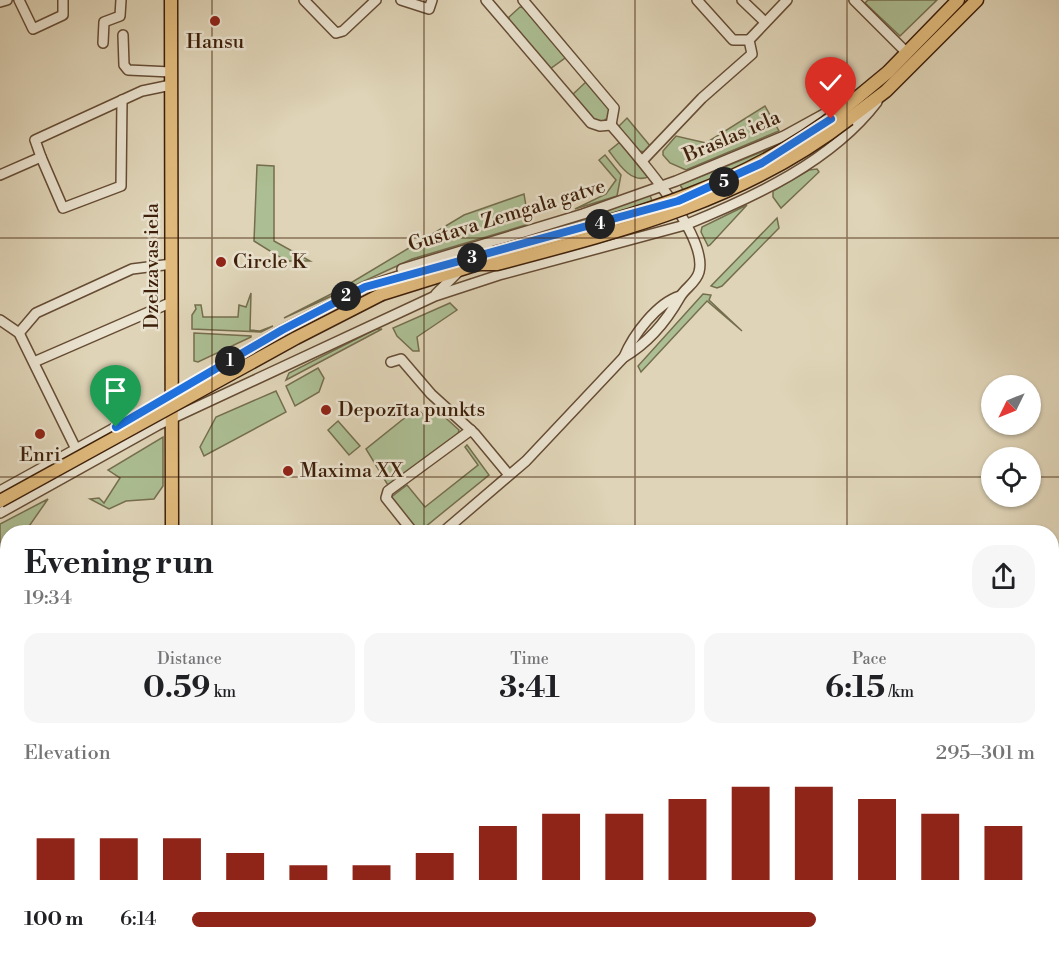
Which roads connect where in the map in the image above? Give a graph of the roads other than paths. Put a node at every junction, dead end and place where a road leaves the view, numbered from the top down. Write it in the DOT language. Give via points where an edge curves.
graph roads {
  1 [pos="7,0"];
  2 [pos="20,0"];
  3 [pos="63,0"];
  4 [pos="121,0"];
  5 [pos="171,0"];
  6 [pos="304,0"];
  7 [pos="376,0"];
  8 [pos="401,0"];
  9 [pos="432,0"];
  10 [pos="486,0"];
  11 [pos="523,0"];
  12 [pos="697,0"];
  13 [pos="742,0"];
  14 [pos="787,0"];
  15 [pos="854,0"];
  16 [pos="958,0"];
  17 [pos="0,2"];
  18 [pos="976,2"];
  19 [pos="765,22"];
  20 [pos="123,35"];
  21 [pos="749,40"];
  22 [pos="103,43"];
  23 [pos="907,53"];
  24 [pos="171,72"];
  25 [pos="171,85"];
  26 [pos="886,90"];
  27 [pos="861,96"];
  28 [pos="122,100"];
  29 [pos="846,115"];
  30 [pos="611,125"];
  31 [pos="41,157"];
  32 [pos="642,161"];
  33 [pos="0,175"];
  34 [pos="662,186"];
  35 [pos="685,225"];
  36 [pos="494,253"];
  37 [pos="172,264"];
  38 [pos="478,264"];
  39 [pos="462,268"];
  40 [pos="365,287"];
  41 [pos="435,296"];
  42 [pos="172,302"];
  43 [pos="0,320"];
  44 [pos="19,333"];
  45 [pos="34,362"];
  46 [pos="391,362"];
  47 [pos="223,365"];
  48 [pos="240,388"];
  49 [pos="170,396"];
  50 [pos="170,419"];
  51 [pos="471,430"];
  52 [pos="76,449"];
  53 [pos="509,476"];
  54 [pos="0,491"];
  55 [pos="0,501"];
  56 [pos="0,513"];
  57 [pos="171,525"];
  58 [pos="407,525"];
  59 [pos="451,525"];
  1 -- 17 [label="street"];
  2 -- 3 [label="street" via="33,28 63,15"];
  4 -- 22 [label="street" via="120,16 104,22"];
  5 -- 24 [label="main road, Dzelzavas iela"];
  6 -- 7 [label="street" via="336,33"];
  8 -- 9 [label="street" via="429,9"];
  10 -- 30 [label="street" via="591,123"];
  11 -- 30 [label="street" via="614,108"];
  12 -- 21 [label="street" via="733,40"];
  13 -- 19 [label="street"];
  14 -- 19 [label="street"];
  15 -- 23 [label="street"];
  16 -- 23 [label="main road, Braslas iela"];
  18 -- 26 [label="main road"];
  19 -- 21 [label="street"];
  20 -- 24 [label="street" via="124,65 128,70"];
  21 -- 32 [label="street" via="752,54 702,98"];
  23 -- 27 [label="main road, Braslas iela"];
  24 -- 25 [label="main road, Dzelzavas iela"];
  25 -- 28 [label="street"];
  25 -- 37 [label="main road, Dzelzavas iela"];
  26 -- 29 [label="main road, Gustava Zemgala gatve"];
  26 -- 35 [label="street" via="861,122 819,157"];
  27 -- 29 [label="main road, Gustava Zemgala gatve"];
  27 -- 34 [label="street, Braslas iela" via="784,136"];
  28 -- 31 [label="street" via="35,140"];
  28 -- 31 [label="street" via="121,186 63,208"];
  29 -- 36 [label="main road, Gustava Zemgala gatve, bridge" via="708,189 655,209"];
  29 -- 38 [label="main road, Gustava Zemgala gatve, bridge" via="810,148 693,207 646,224 497,264"];
  30 -- 32 [label="street"];
  31 -- 33 [label="street"];
  32 -- 34 [label="street"];
  34 -- 35 [label="street"];
  34 -- 40 [label="street, Gustava Zemgala gatve" via="583,214 435,257"];
  35 -- 41 [label="street, Gustava Zemgala gatve"];
  35 -- 53 [label="street" via="697,250 700,270 677,306"];
  36 -- 38 [label="main road, Gustava Zemgala gatve, bridge"];
  36 -- 40 [label="street, Gustava Zemgala gatve"];
  37 -- 42 [label="main road, Dzelzavas iela"];
  37 -- 44 [label="street" via="121,273 36,313"];
  38 -- 39 [label="main road, Gustava Zemgala gatve"];
  39 -- 41 [label="street, Gustava Zemgala gatve"];
  39 -- 55 [label="main road, Gustava Zemgala gatve, bridge" via="382,294"];
  40 -- 47 [label="street, Gustava Zemgala gatve"];
  41 -- 48 [label="street, Gustava Zemgala gatve"];
  42 -- 45 [label="street"];
  42 -- 49 [label="main road, Dzelzavas iela"];
  43 -- 44 [label="street"];
  44 -- 45 [label="street"];
  45 -- 52 [label="street"];
  46 -- 51 [label="street" via="401,359 431,394"];
  47 -- 48 [label="street" via="225,382"];
  47 -- 49 [label="street, Gustava Zemgala gatve"];
  48 -- 50 [label="street, Gustava Zemgala gatve"];
  49 -- 50 [label="main road, Dzelzavas iela"];
  49 -- 52 [label="street, Gustava Zemgala gatve"];
  50 -- 56 [label="street, Gustava Zemgala gatve"];
  50 -- 57 [label="main road, Dzelzavas iela"];
  51 -- 53 [label="street"];
  51 -- 58 [label="street" via="388,491 386,498"];
  52 -- 54 [label="street, Gustava Zemgala gatve"];
  53 -- 59 [label="street"];
}
